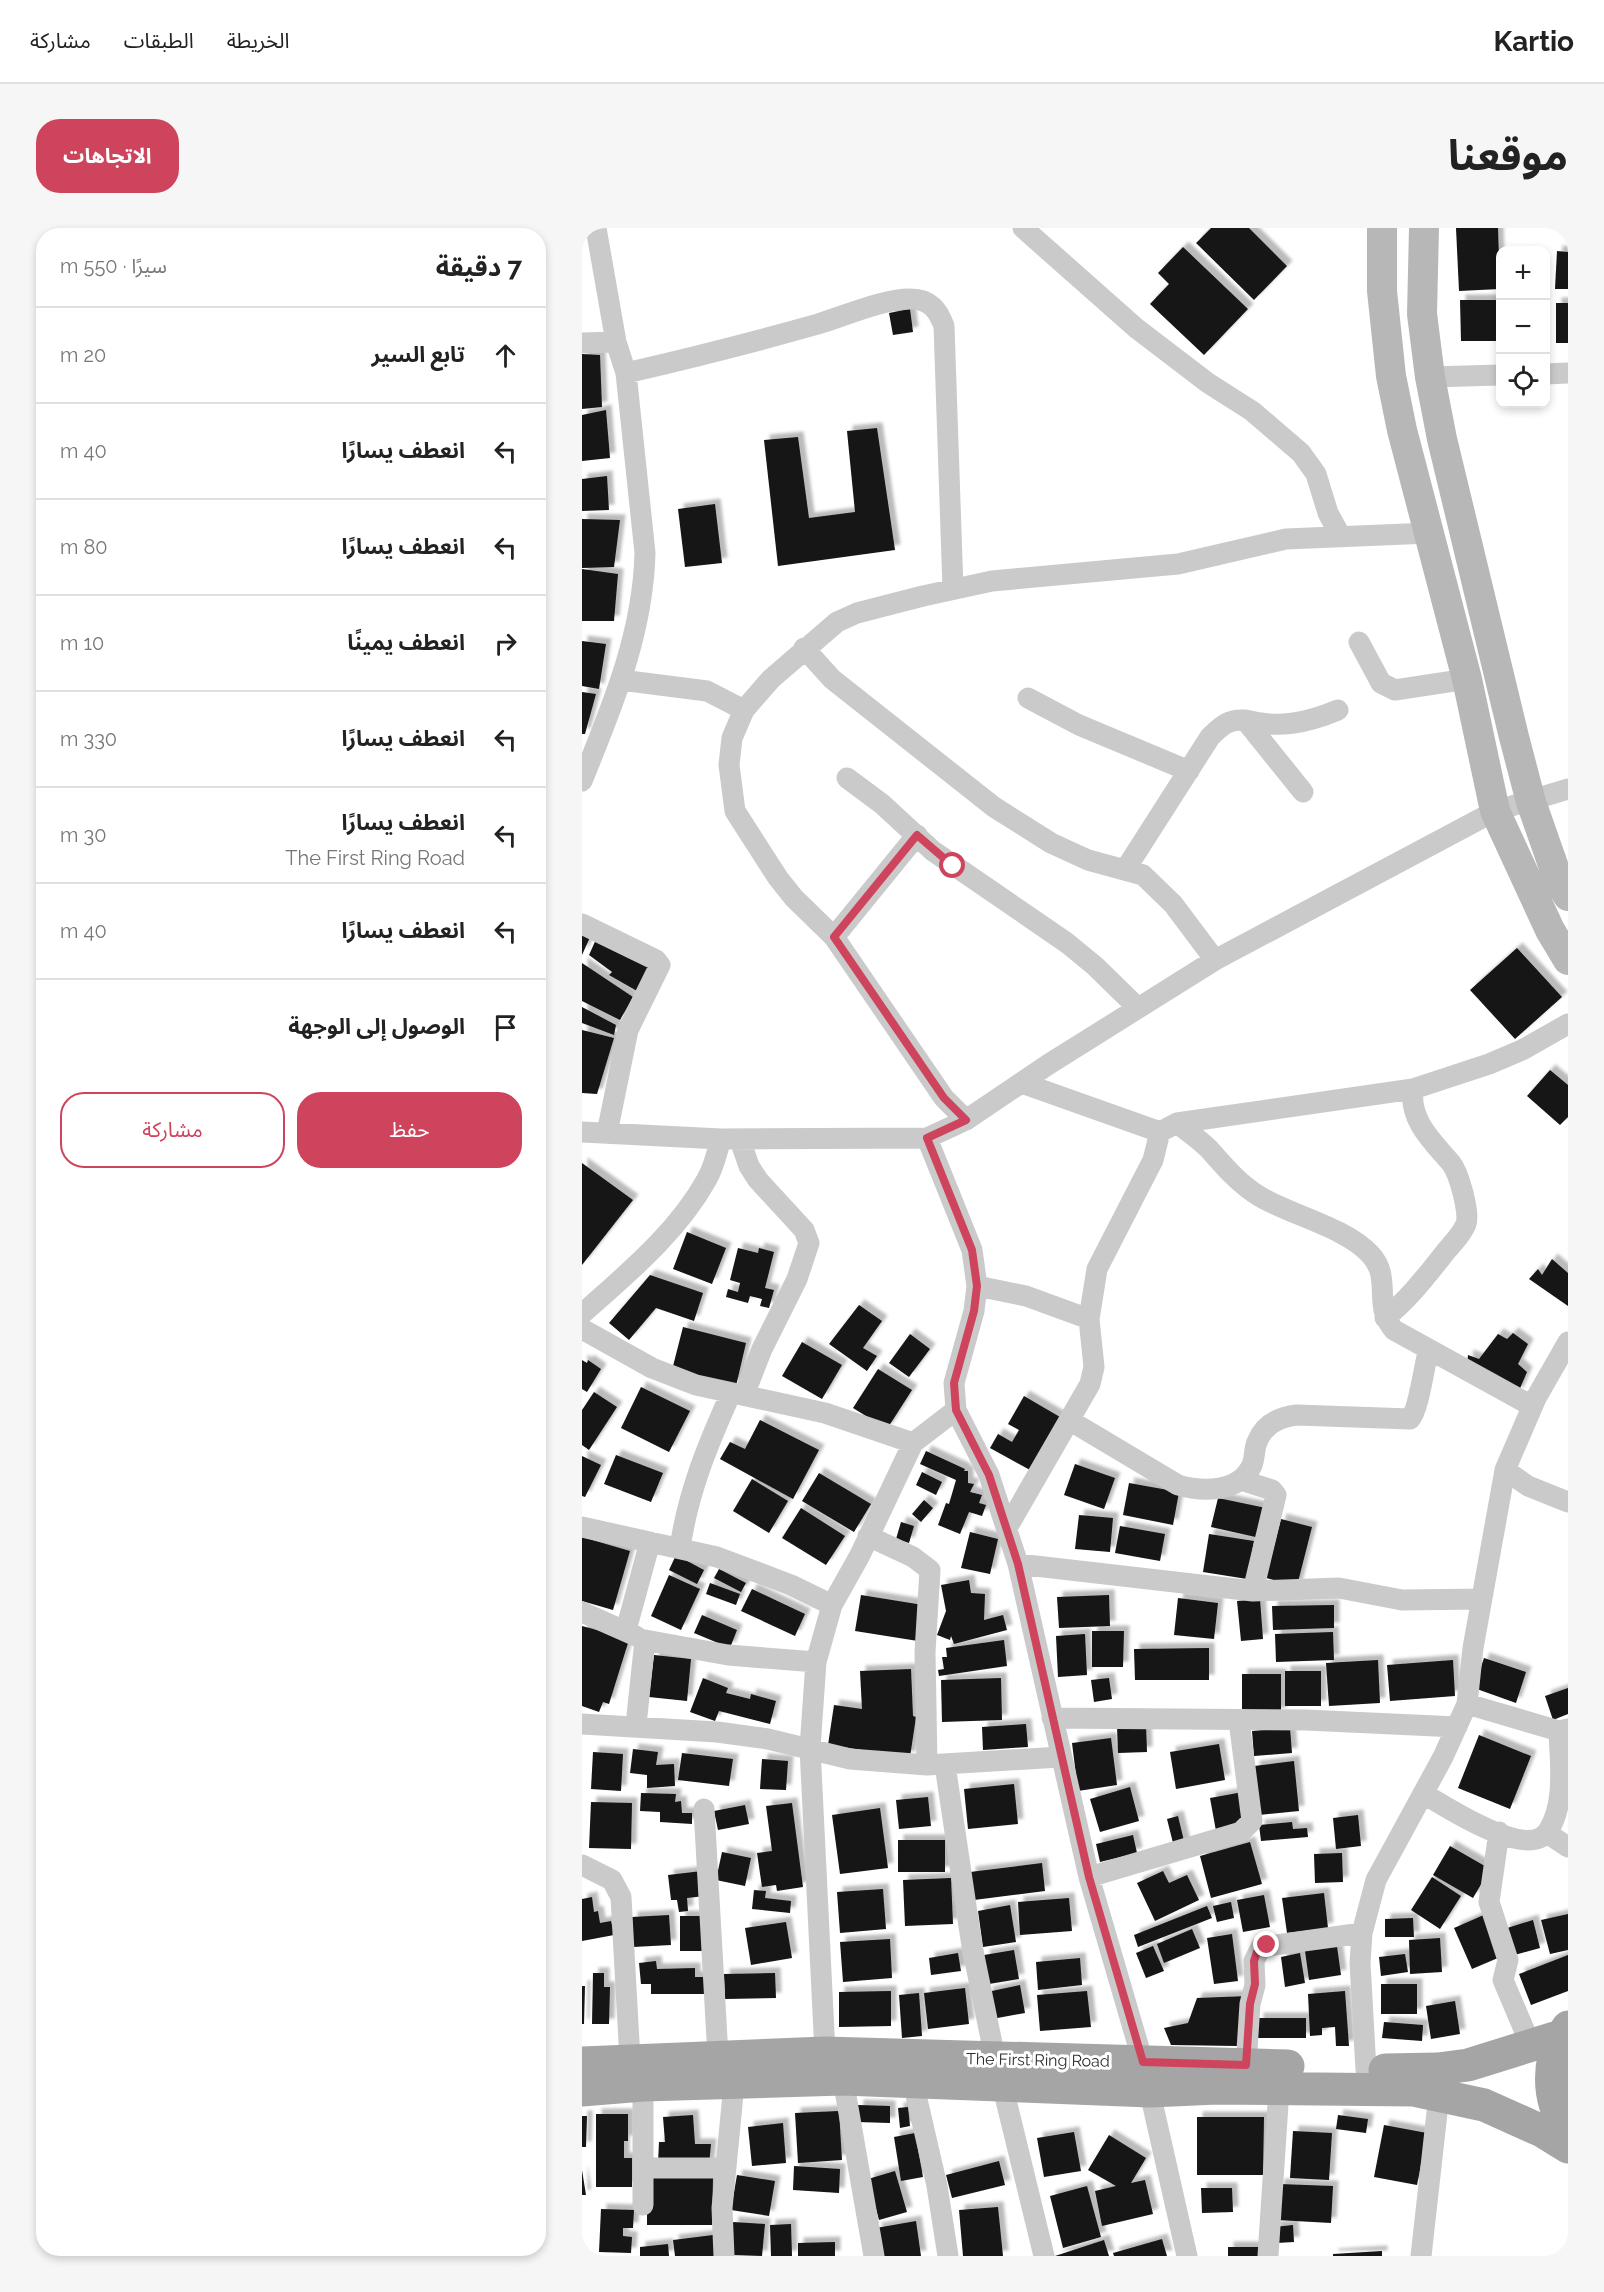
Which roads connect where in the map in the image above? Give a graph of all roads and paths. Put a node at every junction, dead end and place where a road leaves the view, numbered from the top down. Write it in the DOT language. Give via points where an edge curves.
graph roads {
  1 [pos="596,228"];
  2 [pos="1023,228"];
  3 [pos="1382,228"];
  4 [pos="1424,228"];
  5 [pos="616,342"];
  6 [pos="582,343"];
  7 [pos="626,373"];
  8 [pos="1550,374"];
  9 [pos="1568,374"];
  10 [pos="1496,375"];
  11 [pos="1430,377"];
  12 [pos="1430,533"];
  13 [pos="1340,535"];
  14 [pos="954,590"];
  15 [pos="1359,642"];
  16 [pos="804,648"];
  17 [pos="1467,679"];
  18 [pos="621,680"];
  19 [pos="1028,698"];
  20 [pos="744,710"];
  21 [pos="1338,710"];
  22 [pos="1245,720"];
  23 [pos="586,759"];
  24 [pos="1189,771"];
  25 [pos="847,778"];
  26 [pos="582,781"];
  27 [pos="1568,789"];
  28 [pos="1303,792"];
  29 [pos="1532,802"];
  30 [pos="1495,811"];
  31 [pos="917,835"];
  32 [pos="1125,870"];
  33 [pos="1568,896"];
  34 [pos="582,924"];
  35 [pos="834,937"];
  36 [pos="1215,960"];
  37 [pos="1568,960"];
  38 [pos="1138,1008"];
  39 [pos="1568,1024"];
  40 [pos="1022,1083"];
  41 [pos="1413,1089"];
  42 [pos="966,1120"];
  43 [pos="1168,1127"];
  44 [pos="582,1131"];
  45 [pos="607,1133"];
  46 [pos="927,1138"];
  47 [pos="730,1140"];
  48 [pos="977,1286"];
  49 [pos="582,1314"];
  50 [pos="1385,1318"];
  51 [pos="1089,1319"];
  52 [pos="582,1329"];
  53 [pos="1568,1342"];
  54 [pos="1429,1350"];
  55 [pos="737,1394"];
  56 [pos="1532,1406"];
  57 [pos="956,1410"];
  58 [pos="1069,1420"];
  59 [pos="913,1443"];
  60 [pos="1505,1470"];
  61 [pos="1241,1480"];
  62 [pos="1568,1502"];
  63 [pos="582,1527"];
  64 [pos="1007,1528"];
  65 [pos="868,1536"];
  66 [pos="650,1542"];
  67 [pos="680,1548"];
  68 [pos="1018,1564"];
  69 [pos="1253,1591"];
  70 [pos="1482,1599"];
  71 [pos="832,1605"];
  72 [pos="582,1612"];
  73 [pos="626,1630"];
  74 [pos="645,1640"];
  75 [pos="816,1662"];
  76 [pos="1467,1704"];
  77 [pos="1052,1718"];
  78 [pos="1239,1721"];
  79 [pos="582,1724"];
  80 [pos="636,1725"];
  81 [pos="1457,1727"];
  82 [pos="1564,1730"];
  83 [pos="810,1749"];
  84 [pos="1060,1757"];
  85 [pos="936,1765"];
  86 [pos="1424,1794"];
  87 [pos="704,1809"];
  88 [pos="1498,1832"];
  89 [pos="1546,1833"];
  90 [pos="1568,1847"];
  91 [pos="582,1865"];
  92 [pos="1089,1877"];
  93 [pos="1362,1933"];
  94 [pos="1553,2036"];
  95 [pos="582,2063"];
  96 [pos="1246,2065"];
  97 [pos="834,2066"];
  98 [pos="726,2070"];
  99 [pos="1366,2070"];
  100 [pos="998,2071"];
  101 [pos="637,2072"];
  102 [pos="1147,2076"];
  103 [pos="913,2082"];
  104 [pos="1279,2089"];
  105 [pos="582,2090"];
  106 [pos="1439,2095"];
  107 [pos="1568,2130"];
  108 [pos="1568,2147"];
  109 [pos="643,2168"];
  110 [pos="726,2168"];
  111 [pos="642,2205"];
  112 [pos="724,2256"];
  113 [pos="874,2256"];
  114 [pos="948,2256"];
  115 [pos="1044,2256"];
  116 [pos="1187,2256"];
  117 [pos="1268,2256"];
  118 [pos="1421,2256"];
  1 -- 5 [label="street"];
  2 -- 13 [label="street" via="1136,328 1252,411 1301,453 1316,474 1328,513"];
  3 -- 12 [label="main road" via="1382,291 1391,376"];
  4 -- 11 [label="main road" via="1422,314"];
  5 -- 6 [label="street"];
  5 -- 7 [label="street"];
  7 -- 14 [label="street" via="731,349 890,302 913,298 928,302 938,311 944,326"];
  7 -- 18 [label="street" via="645,562 641,612"];
  8 -- 9 [label="street"];
  10 -- 11 [label="street"];
  11 -- 29 [label="main road"];
  12 -- 13 [label="street"];
  12 -- 17 [label="main road"];
  13 -- 14 [label="street" via="1286,539 1178,564 992,581"];
  14 -- 16 [label="street" via="857,613 837,622"];
  15 -- 17 [label="street" via="1381,684 1395,690"];
  16 -- 20 [label="street"];
  16 -- 32 [label="street" via="832,679 994,807 1051,843 1088,860"];
  17 -- 30 [label="main road"];
  18 -- 20 [label="street" via="707,691"];
  18 -- 23 [label="street"];
  19 -- 24 [label="street" via="1079,725"];
  20 -- 35 [label="street" via="732,738 730,756 735,811 778,878"];
  21 -- 22 [label="street" via="1291,725"];
  22 -- 24 [label="street" via="1233,719 1222,725"];
  22 -- 28 [label="street"];
  23 -- 26 [label="street"];
  24 -- 32 [label="street"];
  25 -- 31 [label="street"];
  27 -- 29 [label="street"];
  29 -- 30 [label="street"];
  29 -- 33 [label="main road" via="1558,879"];
  30 -- 36 [label="street"];
  30 -- 37 [label="main road"];
  31 -- 35 [label="street"];
  31 -- 38 [label="street" via="953,866 1067,943"];
  32 -- 36 [label="street" via="1143,875 1173,904"];
  34 -- 45 [label="street" via="648,955 660,965 628,1030"];
  35 -- 42 [label="street" via="944,1098"];
  36 -- 38 [label="street"];
  38 -- 40 [label="street"];
  39 -- 41 [label="street" via="1497,1061"];
  40 -- 42 [label="street"];
  40 -- 43 [label="street"];
  41 -- 43 [label="street"];
  41 -- 50 [label="street" via="1411,1105 1427,1136 1461,1181 1467,1217 1458,1236 1418,1288"];
  42 -- 46 [label="street"];
  43 -- 50 [label="street" via="1208,1148 1226,1170 1262,1198 1327,1228 1369,1253 1381,1274"];
  43 -- 51 [label="street" via="1097,1269"];
  44 -- 45 [label="street"];
  45 -- 47 [label="street"];
  46 -- 47 [label="street"];
  46 -- 48 [label="street" via="972,1250"];
  47 -- 49 [label="street" via="691,1204 654,1249"];
  47 -- 55 [label="street" via="758,1180 804,1230 809,1243 797,1279"];
  48 -- 51 [label="street" via="1026,1296"];
  48 -- 57 [label="street" via="954,1383"];
  50 -- 54 [label="street" via="1394,1330"];
  51 -- 58 [label="street" via="1095,1367"];
  52 -- 55 [label="street" via="652,1368 696,1385"];
  53 -- 56 [label="street"];
  54 -- 56 [label="street"];
  54 -- 61 [label="street" via="1417,1407 1410,1419 1297,1414 1280,1417 1267,1426 1257,1441 1252,1465"];
  55 -- 59 [label="street" via="825,1413"];
  55 -- 67 [label="street" via="692,1486"];
  56 -- 60 [label="street"];
  57 -- 59 [label="street"];
  57 -- 64 [label="street" via="989,1475"];
  58 -- 61 [label="street" via="1178,1485 1197,1490 1217,1489"];
  58 -- 64 [label="street"];
  59 -- 65 [label="street"];
  60 -- 62 [label="street" via="1528,1486"];
  60 -- 70 [label="street"];
  61 -- 69 [label="street" via="1272,1490 1276,1495"];
  63 -- 66 [label="street"];
  64 -- 68 [label="street"];
  65 -- 71 [label="street"];
  65 -- 85 [label="street" via="913,1557 930,1570 924,1652"];
  66 -- 67 [label="street"];
  66 -- 73 [label="street"];
  67 -- 71 [label="street" via="717,1557"];
  68 -- 69 [label="street"];
  68 -- 77 [label="street"];
  69 -- 70 [label="street" via="1339,1588 1402,1600"];
  70 -- 76 [label="street"];
  71 -- 75 [label="street"];
  72 -- 73 [label="street"];
  73 -- 74 [label="street"];
  74 -- 75 [label="street" via="728,1655"];
  74 -- 80 [label="street"];
  75 -- 83 [label="street"];
  76 -- 81 [label="street"];
  76 -- 82 [label="street"];
  77 -- 78 [label="street"];
  77 -- 84 [label="street"];
  78 -- 81 [label="street"];
  78 -- 92 [label="street" via="1250,1826 1241,1832"];
  79 -- 80 [label="street"];
  80 -- 83 [label="street" via="717,1732"];
  81 -- 86 [label="street"];
  82 -- 89 [label="street" via="1557,1806"];
  83 -- 85 [label="street" via="850,1759"];
  83 -- 97 [label="street"];
  84 -- 85 [label="street"];
  84 -- 92 [label="street"];
  85 -- 100 [label="street"];
  86 -- 88 [label="street"];
  86 -- 93 [label="street" via="1376,1880"];
  87 -- 98 [label="street"];
  88 -- 89 [label="street" via="1516,1839 1535,1840"];
  88 -- 94 [label="street" via="1489,1902 1508,1960 1503,1980"];
  89 -- 90 [label="street"];
  91 -- 101 [label="street" via="612,1880 621,1897"];
  92 -- 102 [label="street"];
  93 -- 96 [label="street" via="1261,1947 1254,1961"];
  93 -- 99 [label="street"];
  94 -- 99 [label="main road, The First Ring Road" via="1468,2065"];
  94 -- 107 [label="main road" via="1552,2095"];
  95 -- 101 [label="main road, The First Ring Road"];
  96 -- 99 [label="main road, The First Ring Road"];
  96 -- 102 [label="main road, The First Ring Road"];
  97 -- 98 [label="main road, The First Ring Road"];
  97 -- 100 [label="main road, The First Ring Road"];
  97 -- 103 [label="main road"];
  97 -- 113 [label="street"];
  98 -- 101 [label="main road, The First Ring Road"];
  98 -- 110 [label="street"];
  100 -- 102 [label="main road, The First Ring Road"];
  100 -- 103 [label="main road"];
  100 -- 115 [label="street"];
  101 -- 105 [label="main road"];
  101 -- 109 [label="street"];
  102 -- 104 [label="main road" via="1217,2088"];
  102 -- 116 [label="street"];
  103 -- 114 [label="street" via="937,2186"];
  104 -- 106 [label="main road" via="1414,2090"];
  104 -- 117 [label="street"];
  106 -- 108 [label="main road" via="1484,2105"];
  106 -- 118 [label="street"];
  109 -- 110 [label="street"];
  109 -- 111 [label="street"];
  110 -- 112 [label="street" via="722,2208"];
}
